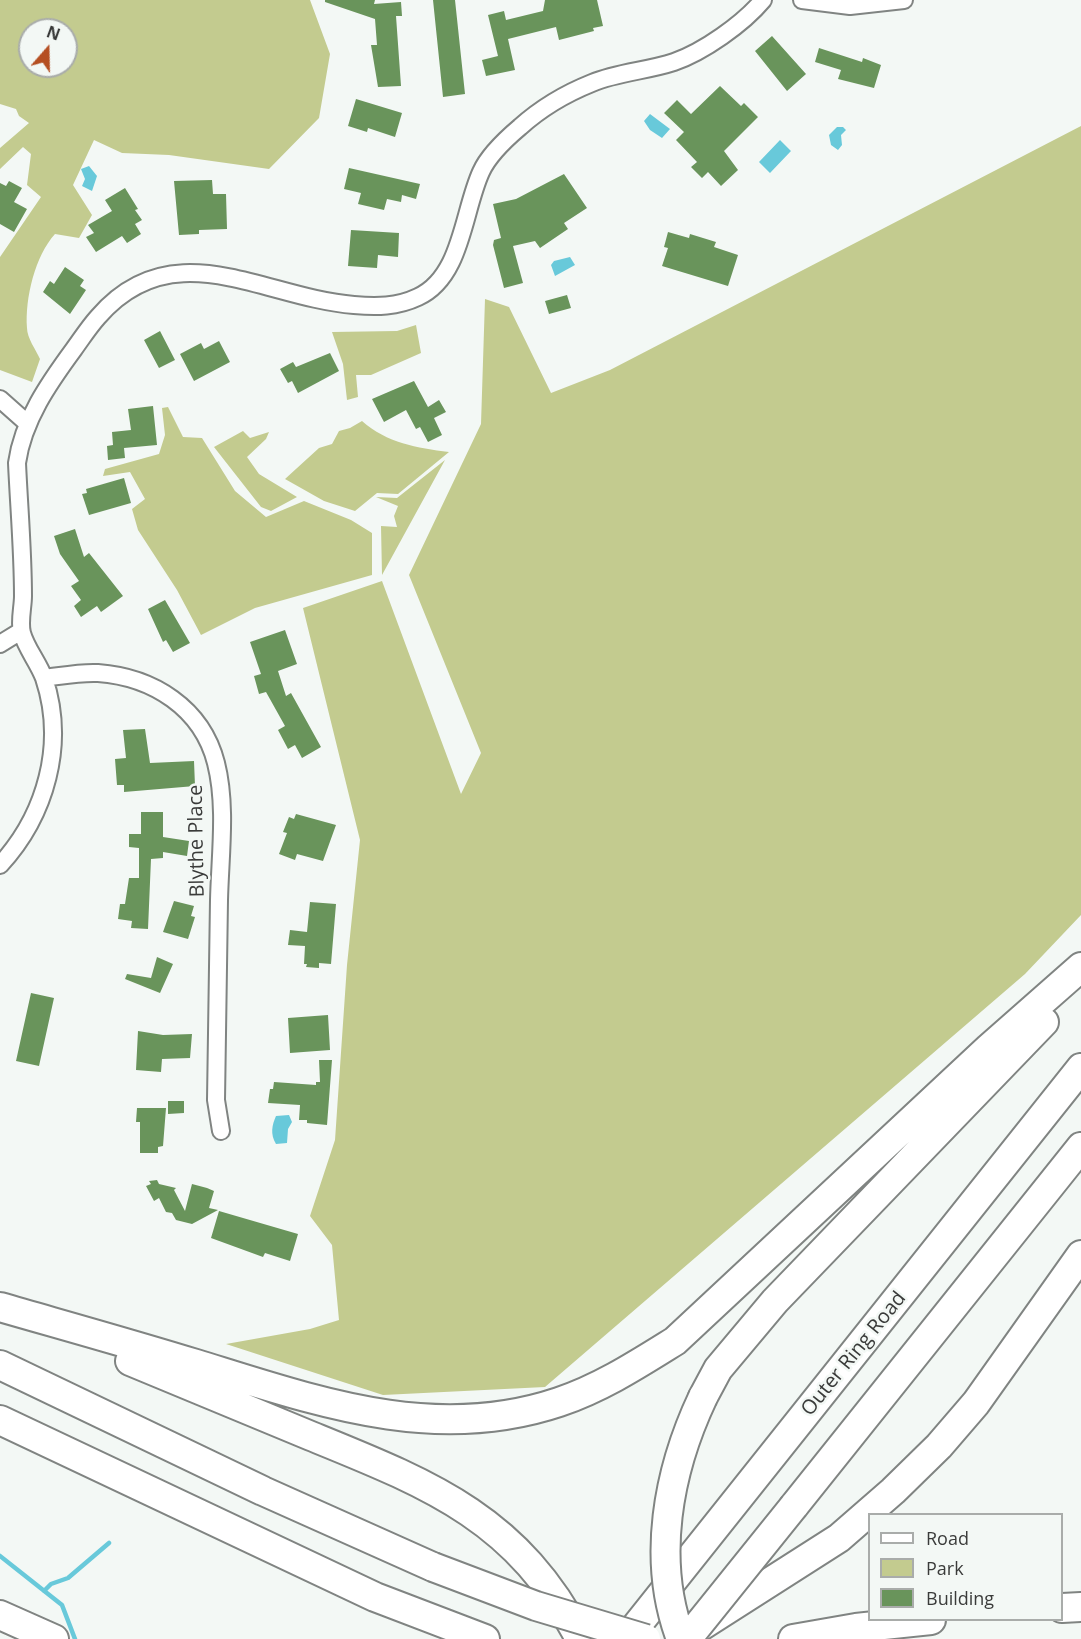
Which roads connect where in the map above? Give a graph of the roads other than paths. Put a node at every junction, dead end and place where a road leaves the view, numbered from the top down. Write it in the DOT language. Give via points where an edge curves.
graph roads {
  1 [pos="763,0"];
  2 [pos="802,0"];
  3 [pos="904,0"];
  4 [pos="0,399"];
  5 [pos="27,423"];
  6 [pos="21,631"];
  7 [pos="0,644"];
  8 [pos="44,678"];
  9 [pos="0,865"];
  10 [pos="1081,967"];
  11 [pos="1081,986"];
  12 [pos="1081,1068"];
  13 [pos="220,1131"];
  14 [pos="1081,1147"];
  15 [pos="1081,1255"];
  16 [pos="0,1307"];
  17 [pos="0,1365"];
  18 [pos="0,1420"];
  19 [pos="1081,1607"];
  20 [pos="1063,1608"];
  21 [pos="0,1615"];
  22 [pos="922,1621"];
  23 [pos="54,1639"];
  24 [pos="485,1639"];
  25 [pos="580,1639"];
  26 [pos="626,1639"];
  27 [pos="646,1639"];
  28 [pos="672,1639"];
  29 [pos="681,1639"];
  30 [pos="687,1639"];
  31 [pos="793,1639"];
  1 -- 5 [label="street" via="702,50 592,83 520,127 482,169 449,266 435,285 419,297 381,307 338,304 222,275 194,272 158,276 127,291 99,316 59,370"];
  2 -- 3 [label="street" via="850,6"];
  4 -- 5 [label="street"];
  5 -- 6 [label="street" via="17,463"];
  6 -- 7 [label="street"];
  6 -- 8 [label="street"];
  8 -- 9 [label="street" via="52,716 52,765 40,802 19,841"];
  8 -- 13 [label="street, Blythe Place" via="96,673 148,684 168,694 186,710 207,738 216,764 220,816 216,1100"];
  10 -- 16 [label="highway" via="675,1341 631,1368 558,1402 475,1419 369,1414"];
  11 -- 29 [label="highway, bridge" via="775,1301 718,1369 686,1433 667,1515 670,1594"];
  12 -- 26 [label="highway, Outer Ring Road, bridge"];
  14 -- 30 [label="highway, bridge"];
  15 -- 28 [label="highway" via="976,1403 893,1491 838,1538 690,1633"];
  16 -- 25 [label="highway" via="414,1478 465,1507 528,1561"];
  17 -- 27 [label="highway, bridge" via="433,1567 536,1606"];
  18 -- 24 [label="highway" via="375,1597"];
  19 -- 20 [label="highway"];
  21 -- 23 [label="highway"];
  22 -- 31 [label="highway"];
}
